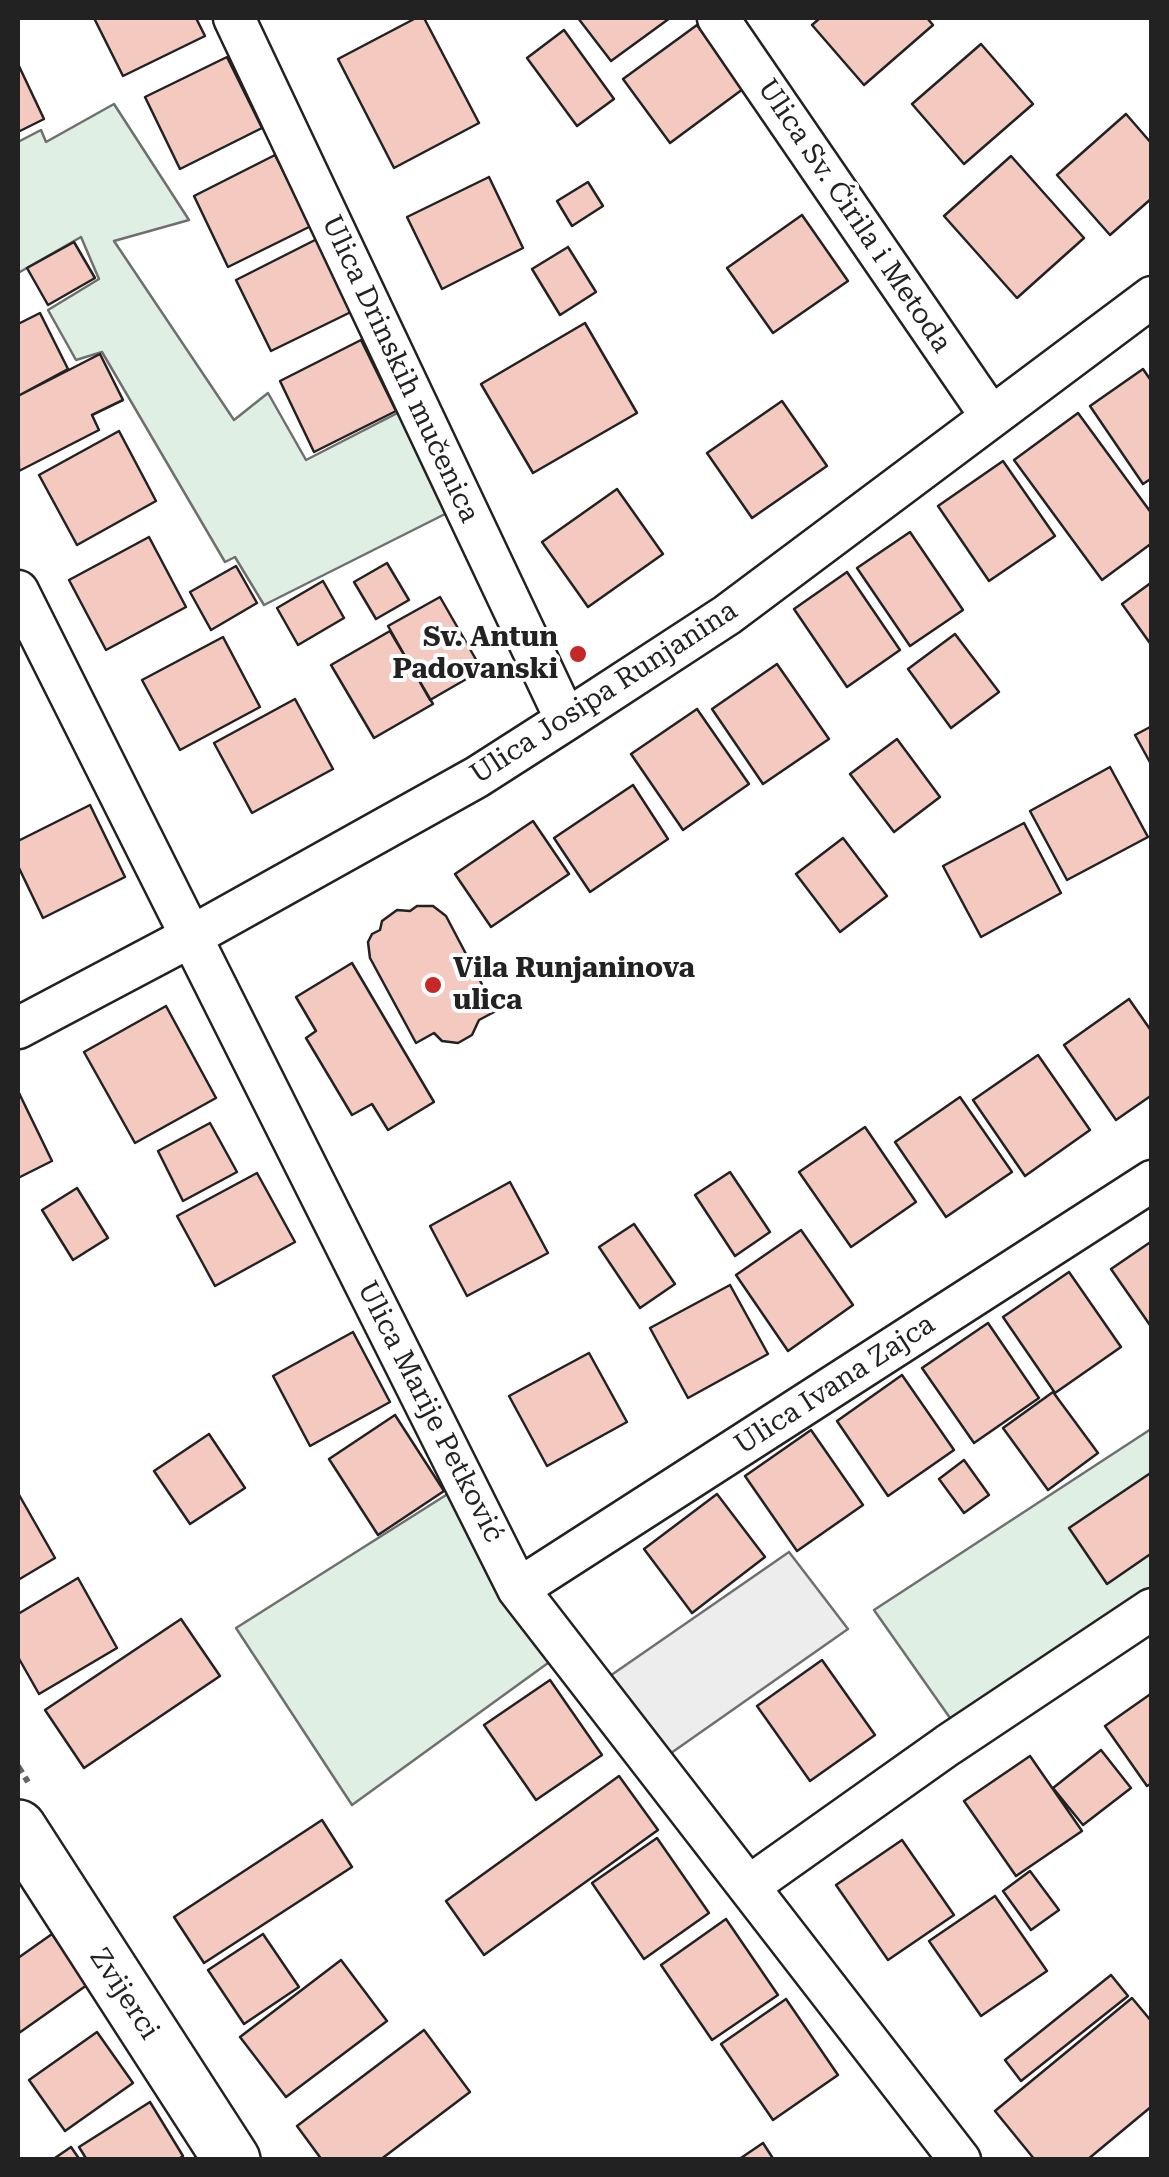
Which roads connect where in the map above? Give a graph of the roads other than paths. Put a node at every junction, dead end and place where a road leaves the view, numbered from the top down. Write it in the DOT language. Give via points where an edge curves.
graph roads {
  1 [pos="234,18"];
  2 [pos="718,18"];
  3 [pos="1152,297"];
  4 [pos="990,416"];
  5 [pos="18,591"];
  6 [pos="566,720"];
  7 [pos="192,936"];
  8 [pos="18,1028"];
  9 [pos="1152,1180"];
  10 [pos="518,1589"];
  11 [pos="1152,1609"];
  12 [pos="18,1828"];
  13 [pos="748,1886"];
  14 [pos="232,2160"];
  15 [pos="960,2160"];
  1 -- 6 [label="street, Ulica Drinskih mučenica"];
  2 -- 4 [label="street, Ulica Sv. Ćirila i Metoda"];
  3 -- 4 [label="street, Ulica Josipa Runjanina"];
  4 -- 6 [label="street, Ulica Josipa Runjanina" via="727,615"];
  5 -- 7 [label="street, Ulica Marije Petković"];
  6 -- 7 [label="street, Ulica Josipa Runjanina"];
  7 -- 8 [label="street, Ulica Josipa Runjanina"];
  7 -- 10 [label="street, Ulica Marije Petković"];
  9 -- 10 [label="street, Ulica Ivana Zajca"];
  10 -- 13 [label="street, Ulica Marije Petković"];
  11 -- 13 [label="street"];
  12 -- 14 [label="main road, Zvijerci"];
  13 -- 15 [label="street, Ulica Marije Petković"];
}
